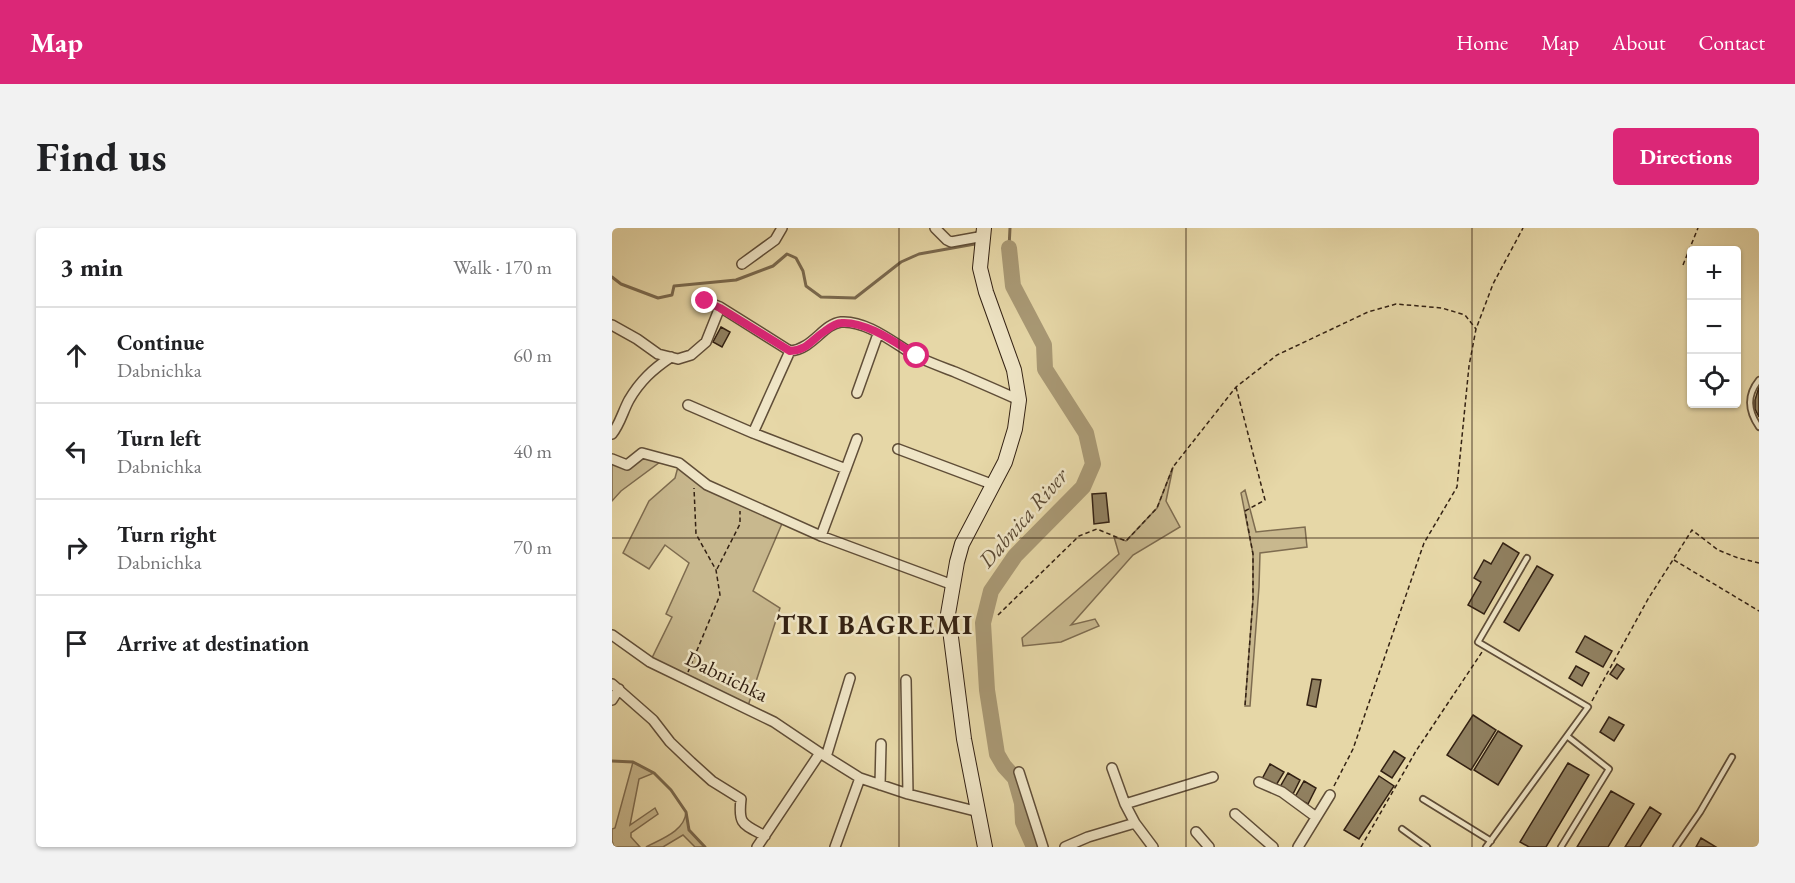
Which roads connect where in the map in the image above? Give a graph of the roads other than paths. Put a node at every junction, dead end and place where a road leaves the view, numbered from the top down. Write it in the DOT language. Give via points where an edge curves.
graph roads {
  1 [pos="782,228"];
  2 [pos="935,228"];
  3 [pos="984,232"];
  4 [pos="742,264"];
  5 [pos="705,301"];
  6 [pos="720,308"];
  7 [pos="612,325"];
  8 [pos="879,334"];
  9 [pos="790,351"];
  10 [pos="671,357"];
  11 [pos="1759,380"];
  12 [pos="857,393"];
  13 [pos="1018,400"];
  14 [pos="688,405"];
  15 [pos="1759,427"];
  16 [pos="753,433"];
  17 [pos="612,434"];
  18 [pos="857,439"];
  19 [pos="898,449"];
  20 [pos="612,459"];
  21 [pos="846,469"];
  22 [pos="994,485"];
  23 [pos="821,536"];
  24 [pos="1527,558"];
  25 [pos="953,585"];
  26 [pos="613,639"];
  27 [pos="850,678"];
  28 [pos="906,680"];
  29 [pos="615,687"];
  30 [pos="612,700"];
  31 [pos="1567,736"];
  32 [pos="881,744"];
  33 [pos="823,755"];
  34 [pos="1732,757"];
  35 [pos="1112,768"];
  36 [pos="1019,772"];
  37 [pos="1213,777"];
  38 [pos="860,778"];
  39 [pos="1259,782"];
  40 [pos="880,785"];
  41 [pos="908,794"];
  42 [pos="1330,795"];
  43 [pos="1423,800"];
  44 [pos="1125,804"];
  45 [pos="979,812"];
  46 [pos="1235,814"];
  47 [pos="1316,816"];
  48 [pos="1135,823"];
  49 [pos="1402,829"];
  50 [pos="1196,832"];
  51 [pos="765,836"];
  52 [pos="1491,841"];
  53 [pos="757,847"];
  54 [pos="835,847"];
  55 [pos="985,847"];
  56 [pos="1043,847"];
  57 [pos="1065,847"];
  58 [pos="1153,847"];
  59 [pos="1209,847"];
  60 [pos="1273,847"];
  61 [pos="1298,847"];
  62 [pos="1427,847"];
  63 [pos="1486,847"];
  64 [pos="1561,847"];
  65 [pos="1676,847"];
  1 -- 4 [label="street" via="775,240"];
  2 -- 3 [label="street" via="951,242"];
  3 -- 13 [label="street" via="981,268 1014,370"];
  5 -- 6 [label="street"];
  6 -- 9 [label="street"];
  6 -- 10 [label="street" via="706,342 691,355"];
  7 -- 10 [label="street" via="658,354"];
  8 -- 9 [label="street" via="860,325 839,322 800,350"];
  8 -- 12 [label="street"];
  8 -- 13 [label="street" via="917,356"];
  9 -- 16 [label="street"];
  10 -- 17 [label="street" via="643,380"];
  11 -- 15 [label="lane" via="1750,394 1752,417"];
  13 -- 22 [label="street" via="1011,446"];
  14 -- 16 [label="street"];
  16 -- 21 [label="street"];
  18 -- 21 [label="street"];
  19 -- 22 [label="street"];
  20 -- 23 [label="street" via="627,465 642,453 679,464 707,484"];
  21 -- 23 [label="street"];
  22 -- 25 [label="street" via="962,544"];
  23 -- 25 [label="street"];
  24 -- 31 [label="lane" via="1478,642 1588,707"];
  25 -- 45 [label="street" via="948,614 964,739"];
  26 -- 33 [label="street, Dabnichka" via="650,662 774,722"];
  27 -- 33 [label="street"];
  28 -- 41 [label="street"];
  29 -- 30 [label="street"];
  29 -- 51 [label="street" via="653,720 698,769 741,799 739,815 744,824"];
  31 -- 52 [label="lane"];
  31 -- 64 [label="lane" via="1609,769"];
  32 -- 40 [label="street"];
  33 -- 38 [label="street, Dabnichka"];
  33 -- 51 [label="street"];
  34 -- 65 [label="lane"];
  35 -- 44 [label="street"];
  36 -- 56 [label="street"];
  37 -- 44 [label="street"];
  38 -- 40 [label="street, Dabnichka"];
  38 -- 54 [label="street"];
  39 -- 47 [label="street" via="1282,792"];
  40 -- 41 [label="street, Dabnichka"];
  41 -- 45 [label="street, Dabnichka"];
  42 -- 47 [label="street"];
  43 -- 52 [label="lane"];
  44 -- 48 [label="street"];
  45 -- 55 [label="street"];
  46 -- 60 [label="street"];
  47 -- 61 [label="street"];
  48 -- 57 [label="street"];
  48 -- 58 [label="street"];
  49 -- 62 [label="lane"];
  50 -- 59 [label="street"];
  51 -- 53 [label="street"];
  52 -- 63 [label="lane"];
}
